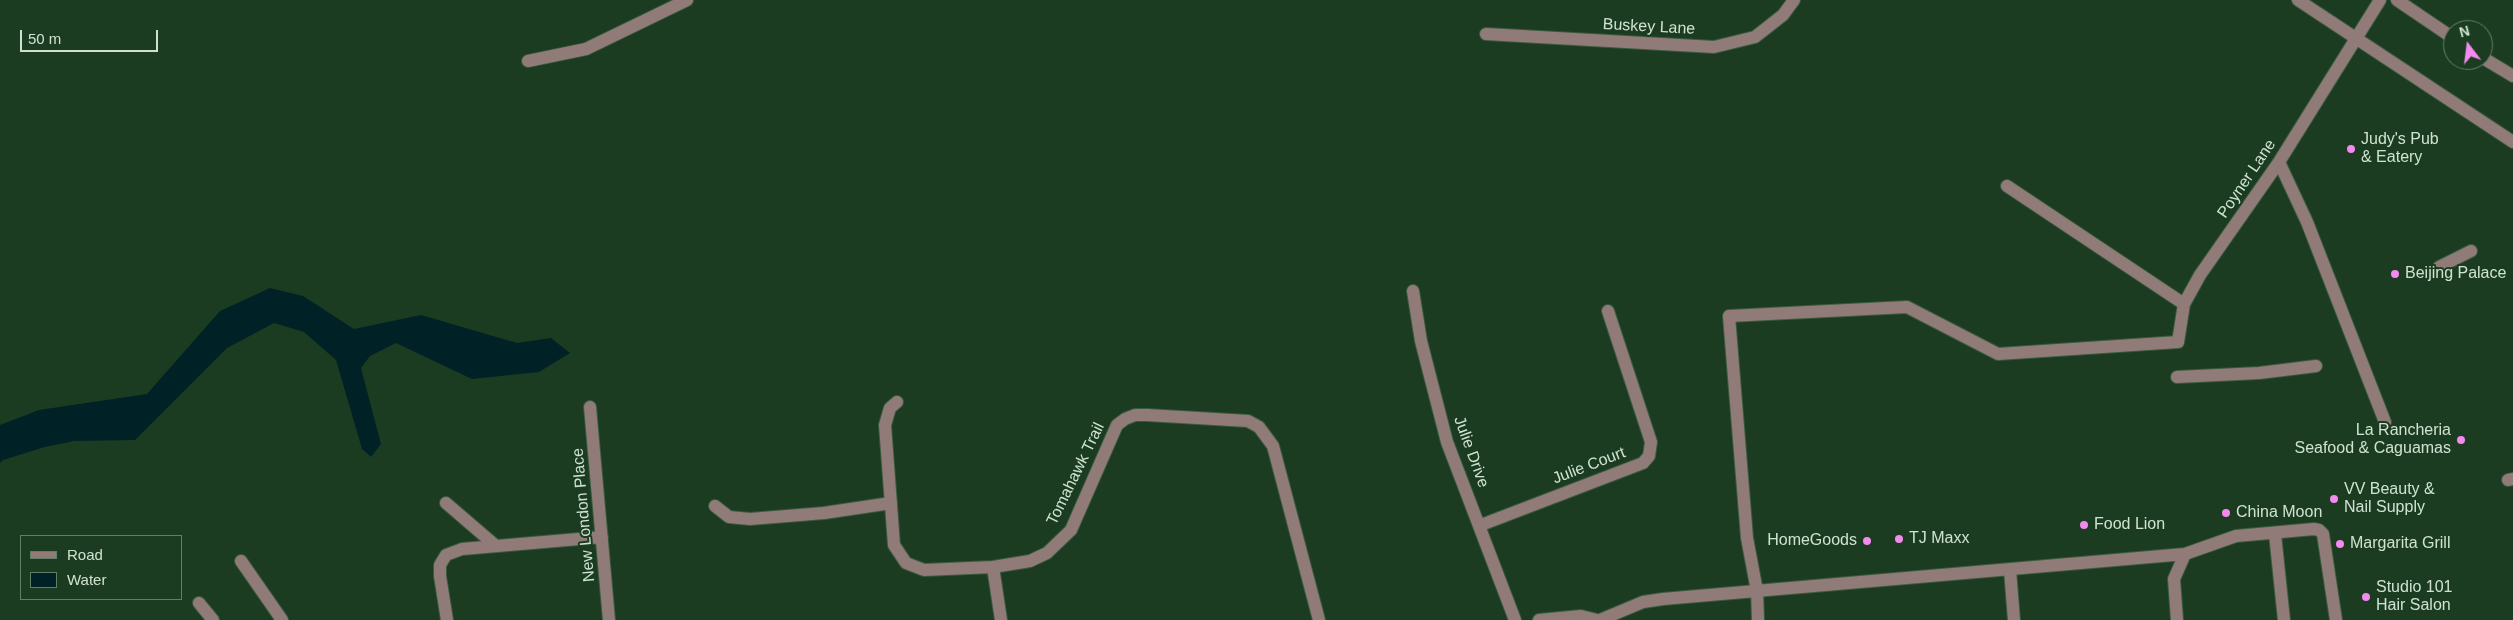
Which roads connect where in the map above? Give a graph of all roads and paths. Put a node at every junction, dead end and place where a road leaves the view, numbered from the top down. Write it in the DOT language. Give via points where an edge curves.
graph roads {
  1 [pos="687,0"];
  2 [pos="1794,0"];
  3 [pos="2298,0"];
  4 [pos="2380,0"];
  5 [pos="2397,0"];
  6 [pos="2443,31"];
  7 [pos="1486,34"];
  8 [pos="2357,39"];
  9 [pos="528,62"];
  10 [pos="2493,64"];
  11 [pos="2513,76"];
  12 [pos="2513,142"];
  13 [pos="2279,162"];
  14 [pos="2006,186"];
  15 [pos="2471,251"];
  16 [pos="2439,267"];
  17 [pos="1413,291"];
  18 [pos="2184,304"];
  19 [pos="1608,311"];
  20 [pos="2316,366"];
  21 [pos="2177,378"];
  22 [pos="898,402"];
  23 [pos="590,407"];
  24 [pos="2385,422"];
  25 [pos="446,503"];
  26 [pos="891,503"];
  27 [pos="715,506"];
  28 [pos="1481,525"];
  29 [pos="2275,534"];
  30 [pos="602,537"];
  31 [pos="496,546"];
  32 [pos="2185,554"];
  33 [pos="241,561"];
  34 [pos="993,567"];
  35 [pos="2010,570"];
  36 [pos="1757,591"];
  37 [pos="199,603"];
  38 [pos="213,620"];
  39 [pos="282,620"];
  40 [pos="447,620"];
  41 [pos="609,620"];
  42 [pos="1001,620"];
  43 [pos="1319,620"];
  44 [pos="1515,620"];
  45 [pos="1539,620"];
  46 [pos="1599,620"];
  47 [pos="1758,620"];
  48 [pos="2014,620"];
  49 [pos="2178,620"];
  50 [pos="2284,620"];
  51 [pos="2336,620"];
  1 -- 9 [label="street" via="586,49"];
  2 -- 7 [label="street, Buskey Lane" via="1783,15 1756,37 1714,46"];
  3 -- 8 [label="street"];
  4 -- 8 [label="street, Poyner Lane"];
  5 -- 6 [label="street"];
  8 -- 12 [label="street"];
  8 -- 13 [label="street, Poyner Lane"];
  10 -- 11 [label="street"];
  13 -- 18 [label="street, Poyner Lane" via="2200,274"];
  13 -- 24 [label="street" via="2307,222"];
  14 -- 18 [label="street"];
  15 -- 16 [label="street"];
  17 -- 28 [label="street, Julie Drive" via="1421,341 1447,442"];
  18 -- 36 [label="street, Poyner Lane" via="2178,342 1998,354 1907,307 1729,316 1747,538"];
  19 -- 28 [label="street, Julie Court" via="1651,442 1649,456 1643,463"];
  20 -- 21 [label="street"];
  22 -- 26 [label="street, Tomahawk Trail" via="890,408 885,425"];
  23 -- 30 [label="street, New London Place"];
  25 -- 31 [label="street"];
  26 -- 27 [label="street" via="750,520 730,516"];
  26 -- 34 [label="street, Tomahawk Trail" via="894,545 906,563 924,570"];
  28 -- 44 [label="street, Julie Drive"];
  29 -- 32 [label="street" via="2236,536"];
  29 -- 50 [label="street"];
  29 -- 51 [label="street" via="2314,529 2324,534"];
  30 -- 31 [label="street"];
  30 -- 41 [label="street, New London Place"];
  31 -- 40 [label="street" via="462,549 446,555 440,565 440,576"];
  32 -- 35 [label="street"];
  32 -- 49 [label="street" via="2174,580"];
  33 -- 39 [label="street"];
  34 -- 42 [label="street"];
  34 -- 43 [label="street, Tomahawk Trail" via="1030,561 1062,541 1071,530 1117,425 1125,419 1147,415 1248,421 1260,427 1273,446"];
  35 -- 36 [label="street"];
  35 -- 48 [label="street"];
  36 -- 46 [label="street" via="1643,602"];
  36 -- 47 [label="street"];
  37 -- 38 [label="street"];
  45 -- 46 [label="street" via="1581,616"];
}
